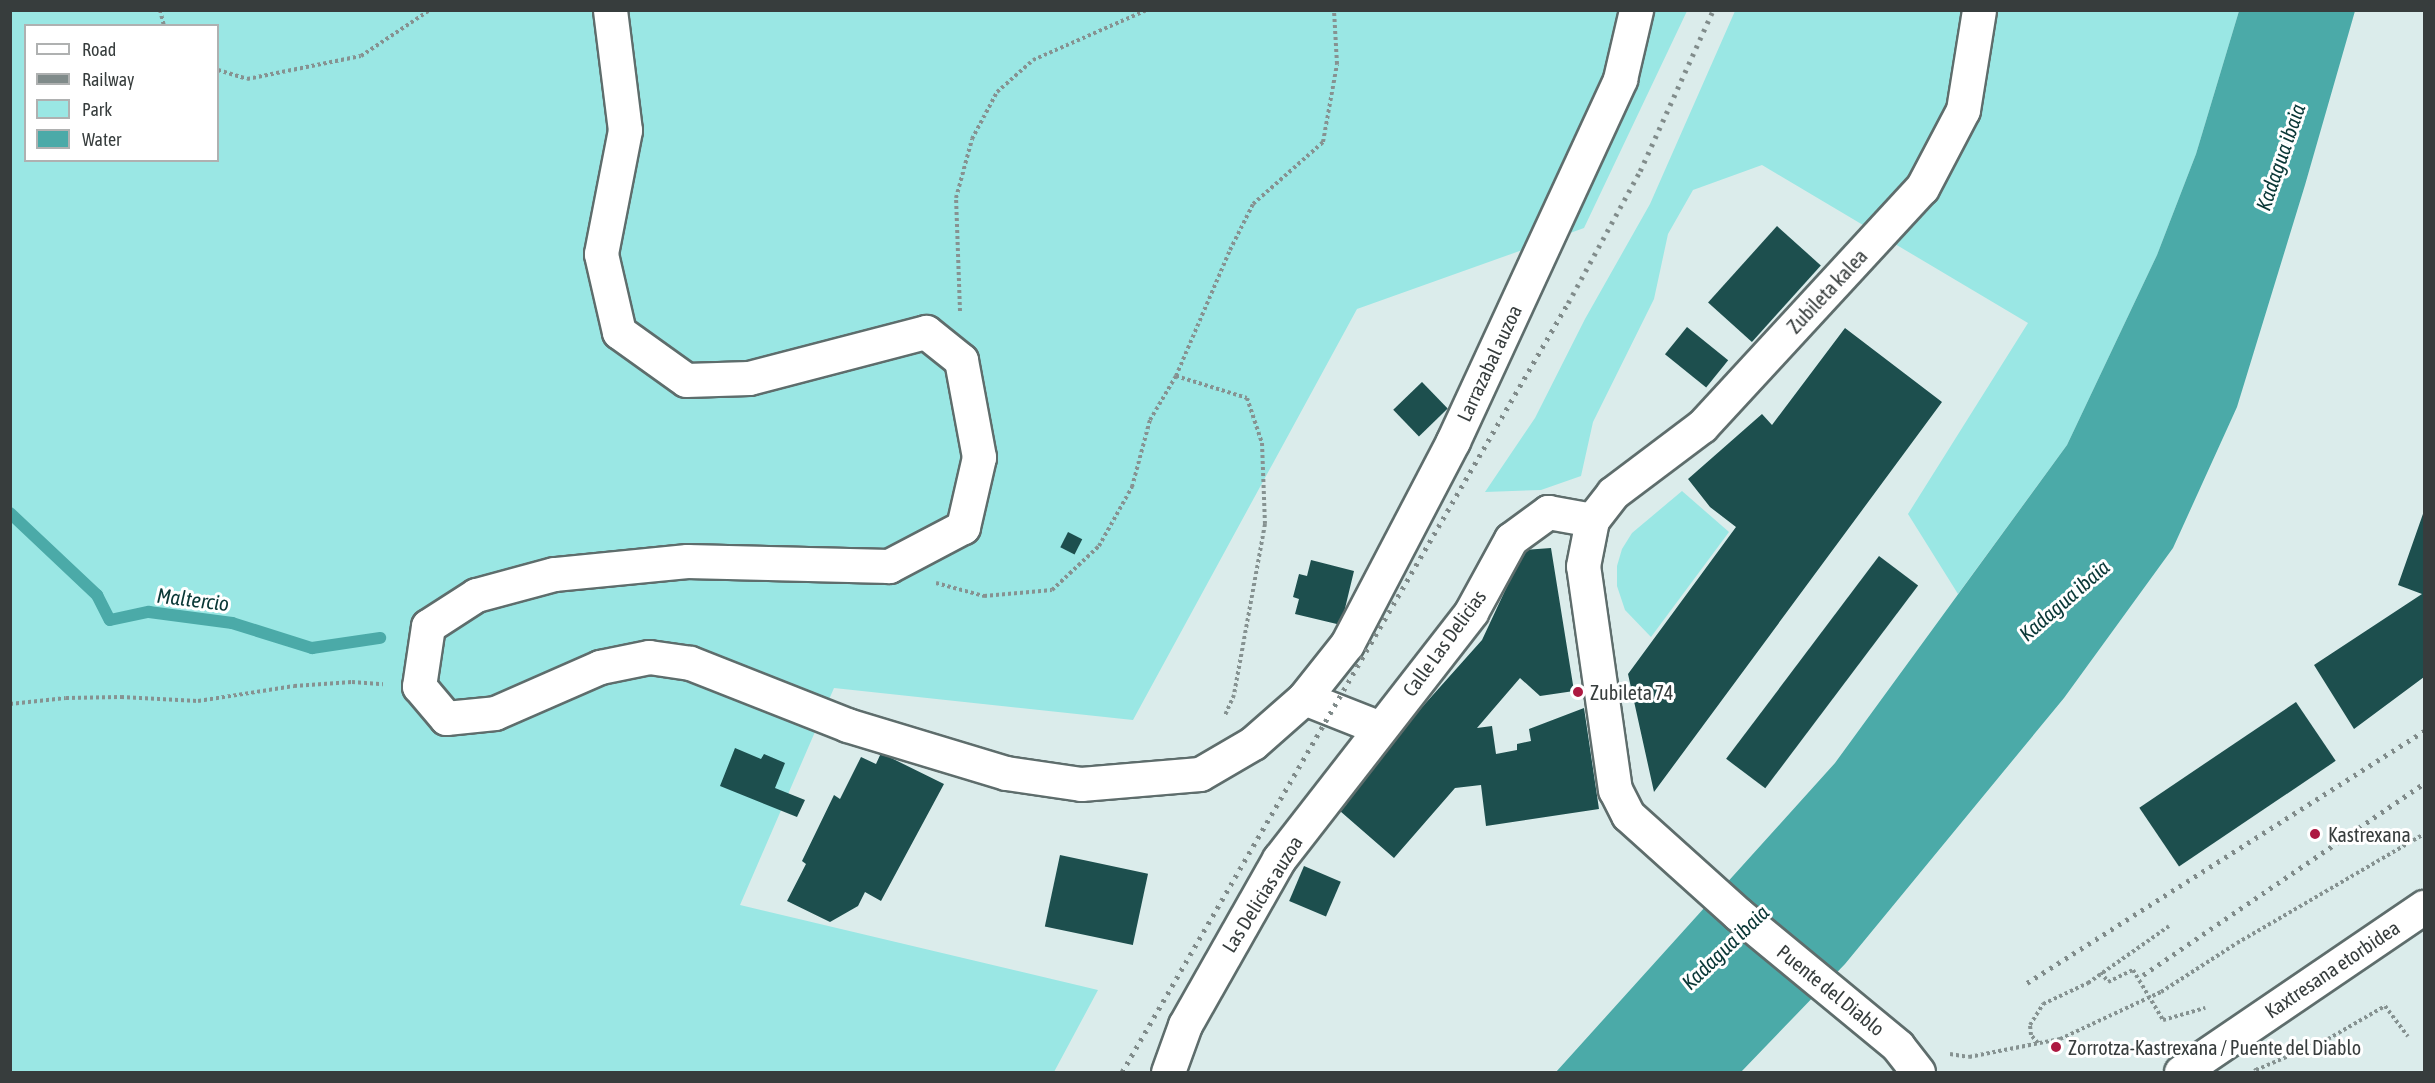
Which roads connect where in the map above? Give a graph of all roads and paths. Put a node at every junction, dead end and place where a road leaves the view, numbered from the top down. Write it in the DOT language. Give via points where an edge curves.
graph roads {
  1 [pos="430,10"];
  2 [pos="610,10"];
  3 [pos="1147,10"];
  4 [pos="1334,10"];
  5 [pos="1636,10"];
  6 [pos="1979,10"];
  7 [pos="219,70"];
  8 [pos="961,360"];
  9 [pos="1176,376"];
  10 [pos="1592,520"];
  11 [pos="901,560"];
  12 [pos="419,686"];
  13 [pos="1304,698"];
  14 [pos="10,704"];
  15 [pos="1380,728"];
  16 [pos="1200,774"];
  17 [pos="2424,834"];
  18 [pos="2424,907"];
  19 [pos="2169,926"];
  20 [pos="2038,1044"];
  21 [pos="1898,1046"];
  22 [pos="2186,1069"];
  23 [pos="1168,1072"];
  24 [pos="1918,1072"];
  25 [pos="2160,1072"];
  1 -- 7 [label="path" via="361,56 247,79"];
  2 -- 8 [label="street" via="625,130 601,254 619,332 686,380 750,378 926,332"];
  3 -- 8 [label="path" via="1033,60 997,92 972,140 956,198"];
  4 -- 9 [label="path" via="1337,64 1323,141 1253,204"];
  5 -- 13 [label="street, Larrazabal auzoa" via="1620,79 1453,441 1347,644"];
  6 -- 10 [label="street, Zubileta kalea" via="1963,110 1922,188 1702,426 1613,493"];
  8 -- 11 [label="street" via="980,457 963,527"];
  9 -- 11 [label="path" via="1150,420 1132,487 1099,546 1052,590 984,596 938,584"];
  9 -- 16 [label="path" via="1247,398 1262,443 1265,525 1234,695"];
  10 -- 15 [label="street, Calle Las Delicias" via="1548,512 1511,539 1471,612"];
  10 -- 21 [label="street, Puente del Diablo" via="1583,566 1616,790 1628,815 1738,914"];
  11 -- 12 [label="street" via="890,566 687,561 554,574 477,595 428,626"];
  12 -- 14 [label="path" via="352,682 294,686 198,701 121,697"];
  12 -- 16 [label="street" via="446,718 495,713 600,667 649,657 690,663 847,725 1006,773 1081,784"];
  13 -- 15 [label="street"];
  13 -- 16 [label="street, Larrazabal auzoa" via="1253,743"];
  15 -- 23 [label="street, Las Delicias auzoa" via="1279,860 1185,1025"];
  17 -- 20 [label="path" via="2237,943 2162,992 2060,1040"];
  18 -- 22 [label="street, Kaxtresana etorbidea"];
  19 -- 20 [label="path" via="2088,983 2043,1004 2030,1024 2031,1035"];
  20 -- 21 [label="path" via="1969,1057"];
  21 -- 24 [label="street, Puente del Diablo"];
  22 -- 25 [label="street"];
}
